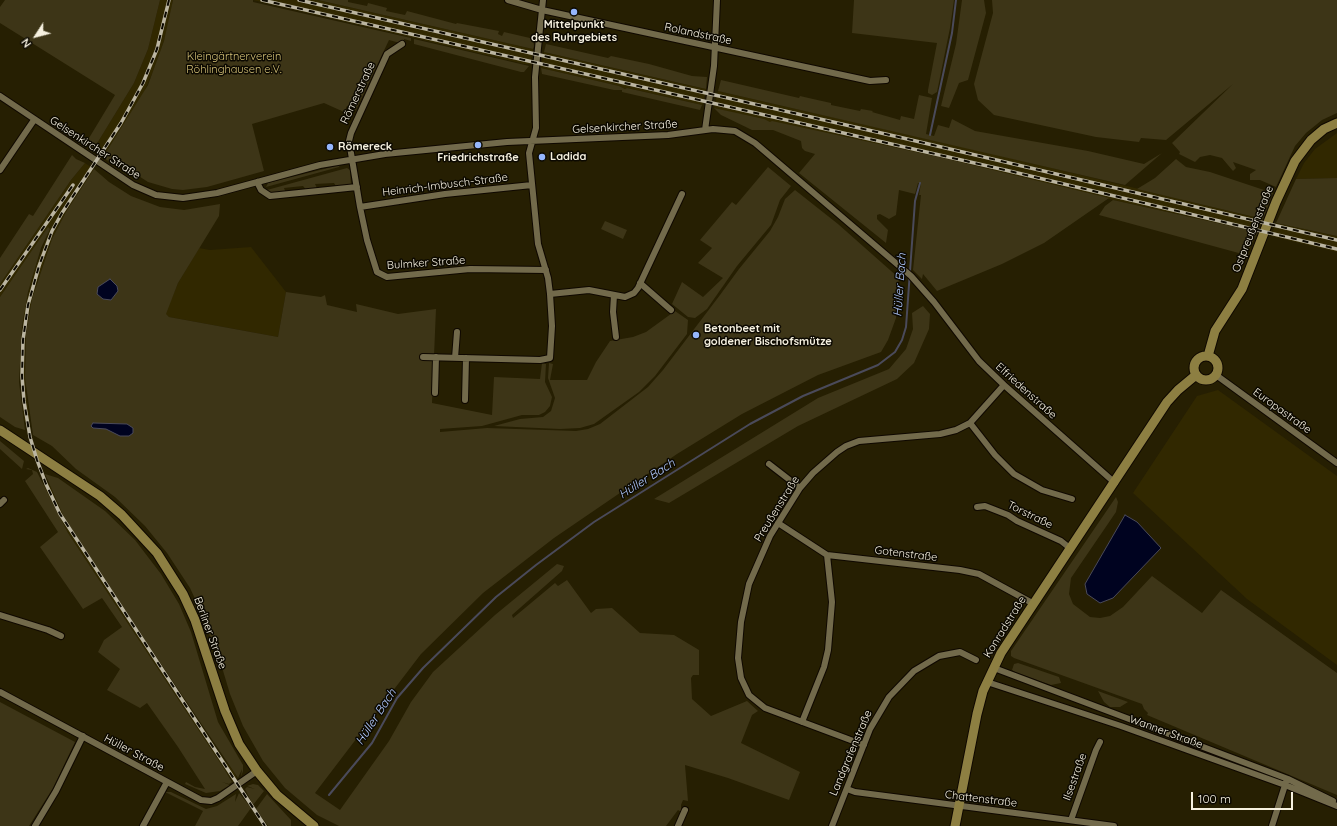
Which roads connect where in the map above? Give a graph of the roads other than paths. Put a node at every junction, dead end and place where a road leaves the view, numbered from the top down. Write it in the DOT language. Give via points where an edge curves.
graph roads {
  1 [pos="508,0"];
  2 [pos="543,0"];
  3 [pos="717,0"];
  4 [pos="542,10"];
  5 [pos="402,44"];
  6 [pos="715,48"];
  7 [pos="886,80"];
  8 [pos="0,96"];
  9 [pos="34,120"];
  10 [pos="1337,123"];
  11 [pos="705,130"];
  12 [pos="532,141"];
  13 [pos="352,159"];
  14 [pos="0,170"];
  15 [pos="257,182"];
  16 [pos="532,185"];
  17 [pos="357,187"];
  18 [pos="682,194"];
  19 [pos="360,207"];
  20 [pos="546,270"];
  21 [pos="640,283"];
  22 [pos="550,294"];
  23 [pos="614,295"];
  24 [pos="934,302"];
  25 [pos="672,310"];
  26 [pos="457,332"];
  27 [pos="616,337"];
  28 [pos="1208,356"];
  29 [pos="423,357"];
  30 [pos="436,357"];
  31 [pos="455,358"];
  32 [pos="466,358"];
  33 [pos="1196,375"];
  34 [pos="1216,375"];
  35 [pos="1004,385"];
  36 [pos="435,393"];
  37 [pos="465,400"];
  38 [pos="970,423"];
  39 [pos="0,430"];
  40 [pos="1337,463"];
  41 [pos="769,464"];
  42 [pos="1115,483"];
  43 [pos="800,488"];
  44 [pos="1072,499"];
  45 [pos="977,507"];
  46 [pos="778,523"];
  47 [pos="1071,549"];
  48 [pos="827,555"];
  49 [pos="1034,604"];
  50 [pos="0,615"];
  51 [pos="61,636"];
  52 [pos="976,660"];
  53 [pos="994,668"];
  54 [pos="988,682"];
  55 [pos="0,692"];
  56 [pos="802,722"];
  57 [pos="83,736"];
  58 [pos="1100,742"];
  59 [pos="864,745"];
  60 [pos="257,771"];
  61 [pos="167,782"];
  62 [pos="1286,782"];
  63 [pos="847,789"];
  64 [pos="1337,805"];
  65 [pos="959,806"];
  66 [pos="685,810"];
  67 [pos="1071,820"];
  68 [pos="313,825"];
  69 [pos="35,826"];
  70 [pos="143,826"];
  71 [pos="678,826"];
  72 [pos="832,826"];
  73 [pos="955,826"];
  74 [pos="1114,826"];
  75 [pos="1272,826"];
  1 -- 4 [label="street, Rolandstraße"];
  2 -- 4 [label="street"];
  3 -- 6 [label="street"];
  4 -- 6 [label="street, Rolandstraße"];
  4 -- 12 [label="street" via="535,77 536,128"];
  5 -- 13 [label="street, Römerstraße" via="387,54 351,133 349,146"];
  6 -- 7 [label="street, Rolandstraße" via="870,81"];
  6 -- 11 [label="street"];
  8 -- 9 [label="street, Gelsenkircher Straße"];
  9 -- 14 [label="street"];
  9 -- 15 [label="street, Gelsenkircher Straße" via="123,180 156,195 198,197"];
  10 -- 28 [label="street, Ostpreußenstraße" via="1324,129 1311,140 1295,161 1242,288 1215,331"];
  11 -- 12 [label="street, Gelsenkircher Straße" via="668,135"];
  11 -- 24 [label="street, Gelsenkircher Straße" via="728,130 747,137 898,264"];
  12 -- 13 [label="street, Gelsenkircher Straße" via="398,152"];
  12 -- 16 [label="street" via="529,153"];
  13 -- 15 [label="street, Gelsenkircher Straße"];
  13 -- 17 [label="street, Bulmker Straße"];
  15 -- 17 [label="street" via="261,190 270,196"];
  16 -- 19 [label="street, Heinrich-Imbusch-Straße" via="445,194"];
  16 -- 20 [label="street" via="538,244"];
  17 -- 19 [label="street, Bulmker Straße"];
  18 -- 21 [label="street"];
  19 -- 20 [label="street, Bulmker Straße" via="374,267 381,276 470,269"];
  20 -- 22 [label="street"];
  21 -- 23 [label="street" via="630,295"];
  21 -- 25 [label="street"];
  22 -- 23 [label="street" via="589,290"];
  22 -- 32 [label="street" via="550,358"];
  23 -- 27 [label="street"];
  24 -- 35 [label="street, Elfriedenstraße" via="979,361"];
  26 -- 31 [label="street"];
  28 -- 33 [label="street" via="1196,360 1193,367"];
  28 -- 34 [label="street" via="1218,364"];
  29 -- 30 [label="street"];
  30 -- 31 [label="street"];
  30 -- 36 [label="street"];
  31 -- 32 [label="street"];
  32 -- 37 [label="street"];
  33 -- 34 [label="street" via="1208,380"];
  33 -- 42 [label="street" via="1168,402"];
  34 -- 40 [label="street, Europastraße"];
  35 -- 38 [label="street, Preußenstraße"];
  35 -- 42 [label="street, Elfriedenstraße"];
  38 -- 43 [label="street, Preußenstraße" via="940,434 852,443 826,461"];
  38 -- 44 [label="street" via="1014,474 1042,490"];
  39 -- 60 [label="street, Berliner Straße" via="100,496 122,515 157,553 196,620 232,729"];
  41 -- 43 [label="street"];
  42 -- 47 [label="street, Konradstraße"];
  43 -- 46 [label="street, Preußenstraße"];
  45 -- 47 [label="street, Torstraße" via="986,506 1008,515 1061,541"];
  46 -- 48 [label="street, Gotenstraße"];
  46 -- 56 [label="street, Preußenstraße" via="749,584 741,622 739,665 744,685 754,701 765,708"];
  47 -- 49 [label="street, Konradstraße"];
  48 -- 49 [label="street, Gotenstraße" via="979,574"];
  48 -- 56 [label="street" via="832,602 828,650 824,667"];
  49 -- 53 [label="street, Konradstraße" via="1007,643"];
  50 -- 51 [label="street"];
  52 -- 59 [label="street, Landgrafenstraße" via="960,652 947,653 920,667 885,703"];
  53 -- 54 [label="street, Konradstraße"];
  53 -- 62 [label="street, Wanner Straße"];
  54 -- 62 [label="street, Wanner Straße"];
  54 -- 65 [label="street, Konradstraße" via="977,714"];
  55 -- 57 [label="street, Hüller Straße"];
  56 -- 59 [label="street, Preußenstraße"];
  57 -- 61 [label="street, Hüller Straße"];
  57 -- 69 [label="street" via="56,792"];
  58 -- 67 [label="street, Ilsestraße"];
  59 -- 63 [label="street, Landgrafenstraße"];
  60 -- 61 [label="street, Hüller Straße" via="211,801 201,800"];
  60 -- 68 [label="street, Berliner Straße" via="278,795"];
  61 -- 70 [label="street"];
  62 -- 64 [label="street, Wanner Straße"];
  62 -- 75 [label="street"];
  63 -- 65 [label="street, Chattenstraße"];
  63 -- 72 [label="street, Landgrafenstraße"];
  65 -- 67 [label="street, Chattenstraße"];
  65 -- 73 [label="street, Konradstraße"];
  66 -- 71 [label="street"];
  67 -- 74 [label="street, Chattenstraße"];
}
